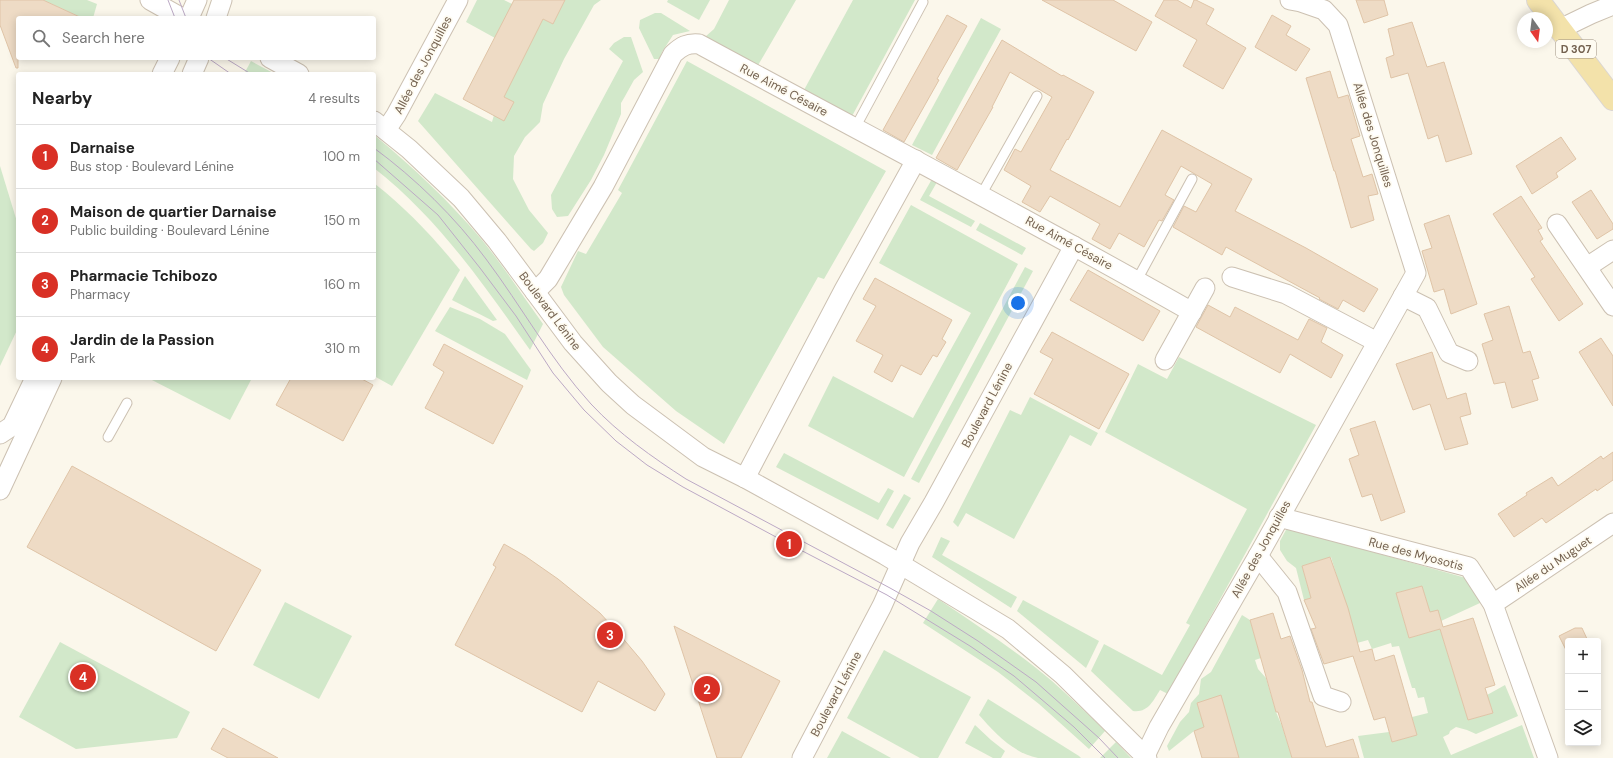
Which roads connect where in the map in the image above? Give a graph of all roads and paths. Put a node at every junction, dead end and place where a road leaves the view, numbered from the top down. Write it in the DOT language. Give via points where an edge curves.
graph roads {
  1 [pos="150,0"];
  2 [pos="197,0"];
  3 [pos="222,0"];
  4 [pos="458,0"];
  5 [pos="1290,0"];
  6 [pos="1538,0"];
  7 [pos="923,2"];
  8 [pos="1613,5"];
  9 [pos="178,16"];
  10 [pos="190,16"];
  11 [pos="217,16"];
  12 [pos="1560,29"];
  13 [pos="169,60"];
  14 [pos="198,60"];
  15 [pos="274,60"];
  16 [pos="163,72"];
  17 [pos="193,72"];
  18 [pos="295,72"];
  19 [pos="1037,96"];
  20 [pos="1613,99"];
  21 [pos="380,126"];
  22 [pos="855,128"];
  23 [pos="916,160"];
  24 [pos="1192,179"];
  25 [pos="981,195"];
  26 [pos="1557,224"];
  27 [pos="1074,246"];
  28 [pos="1613,250"];
  29 [pos="1587,268"];
  30 [pos="1232,277"];
  31 [pos="1137,280"];
  32 [pos="1205,288"];
  33 [pos="535,292"];
  34 [pos="1403,296"];
  35 [pos="1613,306"];
  36 [pos="1192,312"];
  37 [pos="1377,342"];
  38 [pos="1165,360"];
  39 [pos="1468,361"];
  40 [pos="20,380"];
  41 [pos="34,380"];
  42 [pos="36,380"];
  43 [pos="51,380"];
  44 [pos="44,397"];
  45 [pos="127,403"];
  46 [pos="0,421"];
  47 [pos="0,434"];
  48 [pos="108,437"];
  49 [pos="745,478"];
  50 [pos="0,490"];
  51 [pos="1279,517"];
  52 [pos="1613,523"];
  53 [pos="1258,556"];
  54 [pos="901,565"];
  55 [pos="1493,604"];
  56 [pos="1341,702"];
  57 [pos="1146,757"];
  58 [pos="802,758"];
  59 [pos="1548,758"];
  1 -- 9 [label="street"];
  2 -- 10 [label="street"];
  3 -- 11 [label="street"];
  4 -- 21 [label="street, Allée des Jonquilles" via="396,115"];
  5 -- 34 [label="street, Allée des Jonquilles" via="1324,10 1338,25 1416,273"];
  6 -- 12 [label="main road, D 307"];
  7 -- 22 [label="lane"];
  8 -- 12 [label="street"];
  12 -- 20 [label="main road, D 307"];
  13 -- 16 [label="street"];
  14 -- 17 [label="street"];
  15 -- 18 [label="street"];
  19 -- 25 [label="lane"];
  21 -- 33 [label="street, Boulevard Lénine" via="409,149 461,198"];
  22 -- 23 [label="street, Rue Aimé Césaire"];
  22 -- 33 [label="street, Rue Aimé Césaire" via="699,44 690,43 681,47 673,54 603,188 548,280"];
  23 -- 25 [label="street, Rue Aimé Césaire"];
  23 -- 49 [label="street"];
  24 -- 31 [label="lane"];
  25 -- 27 [label="street, Rue Aimé Césaire"];
  26 -- 29 [label="street"];
  27 -- 31 [label="street, Rue Aimé Césaire"];
  27 -- 54 [label="street, Boulevard Lénine" via="910,543"];
  28 -- 29 [label="street"];
  29 -- 35 [label="street"];
  30 -- 37 [label="street" via="1286,294"];
  31 -- 36 [label="street, Rue Aimé Césaire"];
  32 -- 36 [label="street"];
  33 -- 49 [label="street, Boulevard Lénine" via="599,372 632,404 703,457"];
  34 -- 37 [label="street, Allée des Jonquilles"];
  34 -- 39 [label="street" via="1427,308 1449,353"];
  36 -- 38 [label="street"];
  37 -- 51 [label="street, Allée des Jonquilles"];
  40 -- 46 [label="street"];
  41 -- 47 [label="street" via="12,426"];
  42 -- 44 [label="street"];
  43 -- 44 [label="street"];
  44 -- 50 [label="street"];
  45 -- 48 [label="lane"];
  49 -- 54 [label="street, Boulevard Lénine"];
  51 -- 53 [label="street, Allée des Jonquilles"];
  51 -- 55 [label="street, Rue des Myosotis" via="1468,568"];
  52 -- 55 [label="street, Allée du Muguet"];
  53 -- 56 [label="street" via="1287,592 1323,696"];
  53 -- 57 [label="street, Allée des Jonquilles" via="1159,727"];
  54 -- 57 [label="street, Boulevard Lénine" via="1008,629 1063,675"];
  54 -- 58 [label="street, Boulevard Lénine"];
  55 -- 59 [label="street, Rue des Myosotis"];
}
